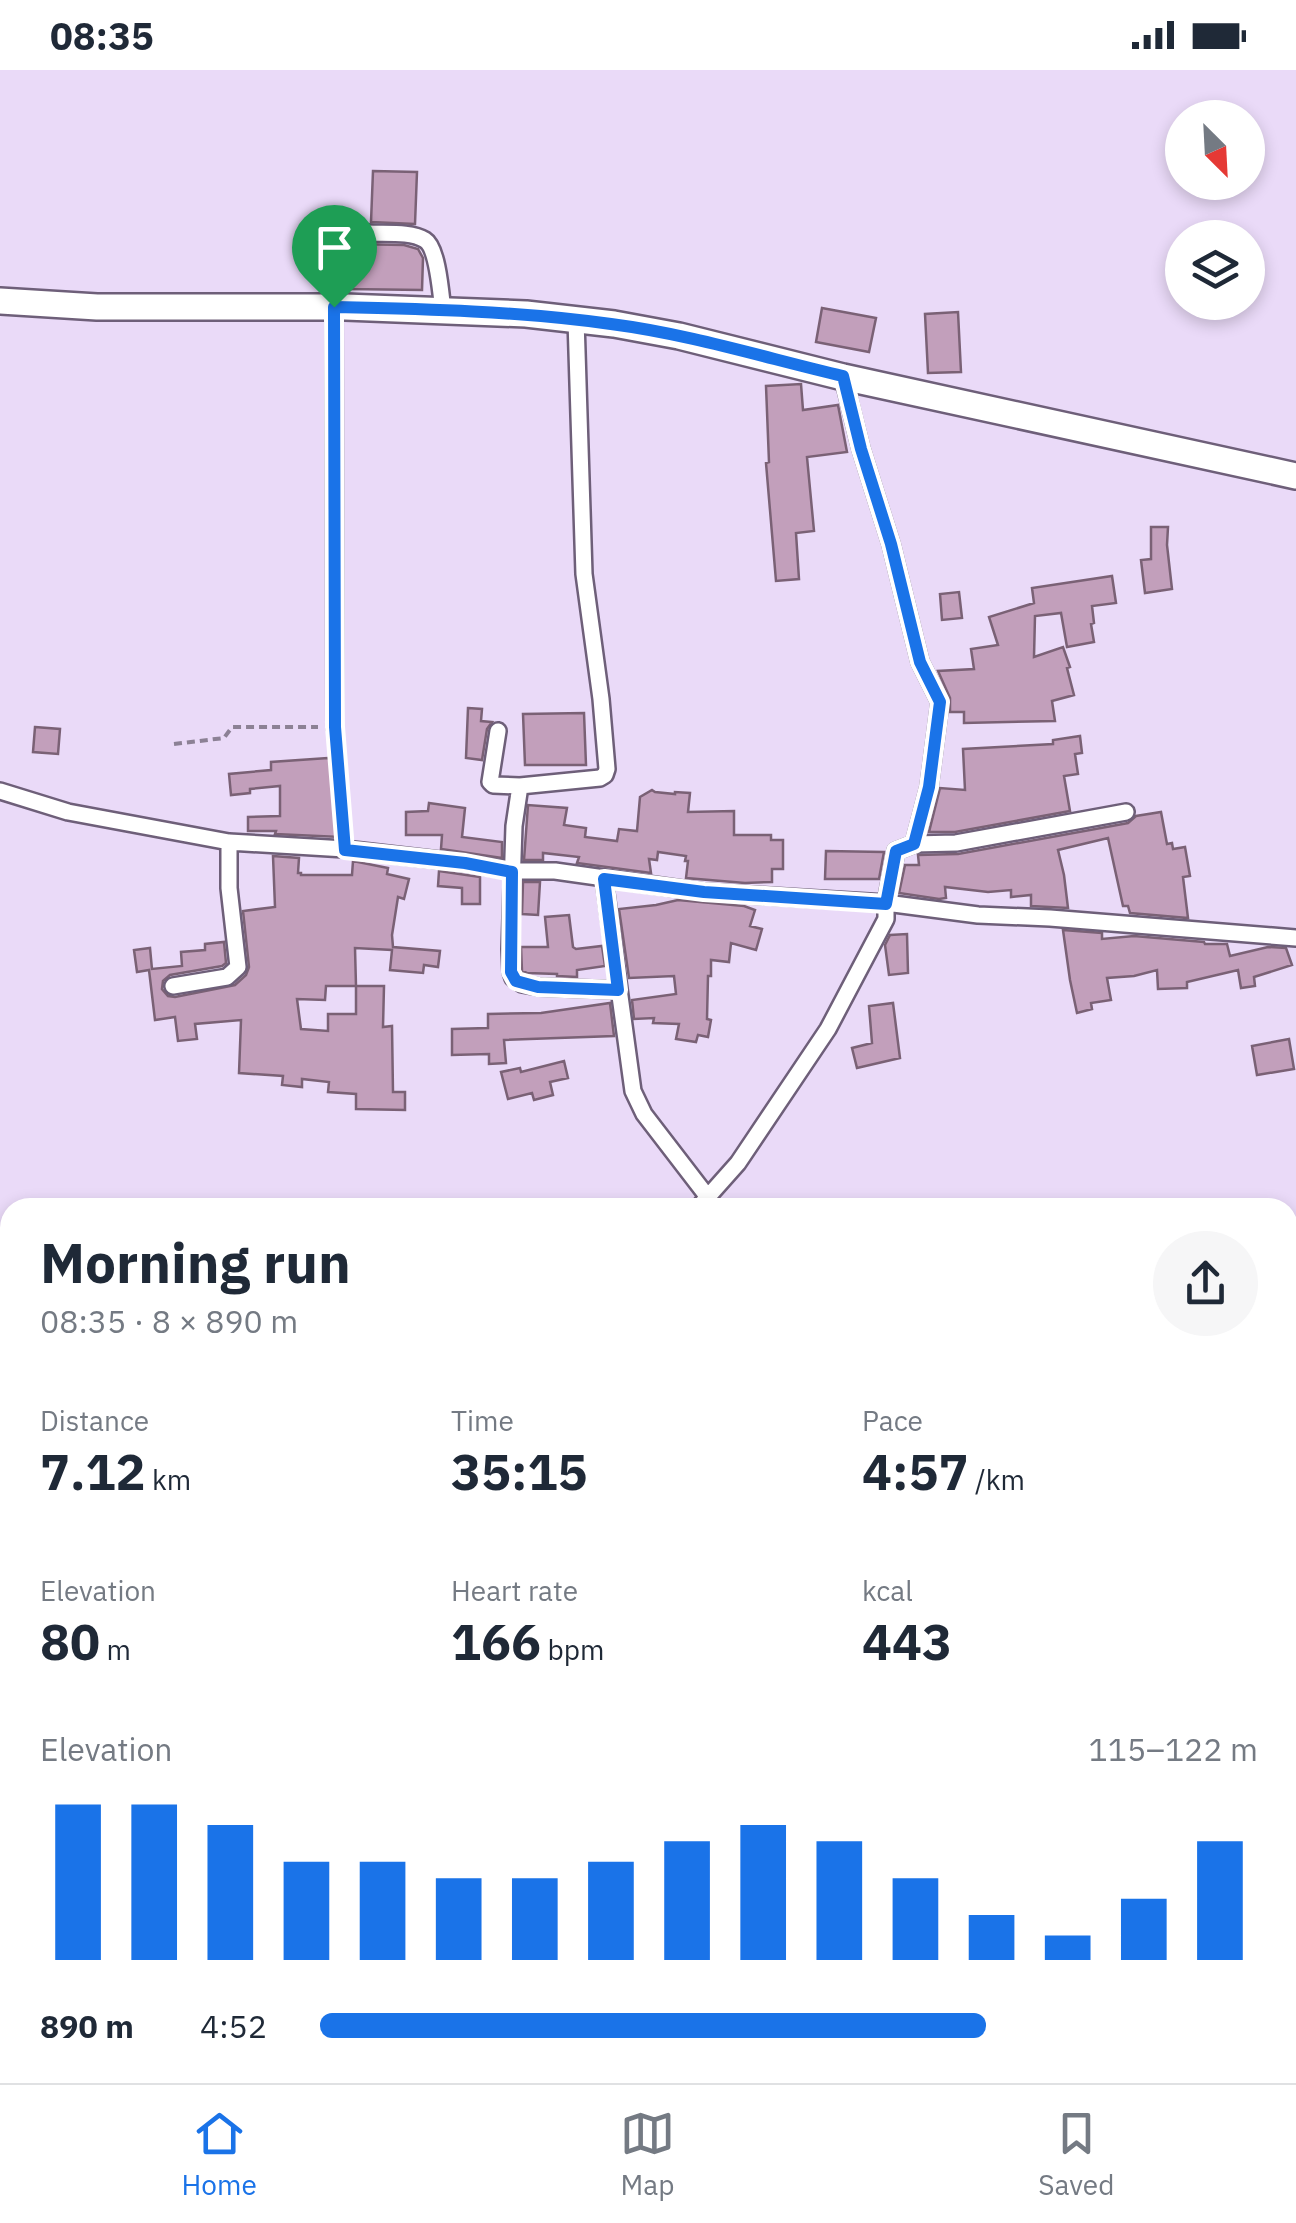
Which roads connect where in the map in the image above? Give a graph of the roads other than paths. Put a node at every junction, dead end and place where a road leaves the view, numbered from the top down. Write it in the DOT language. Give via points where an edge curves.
graph roads {
  1 [pos="368,234"];
  2 [pos="0,301"];
  3 [pos="334,307"];
  4 [pos="443,311"];
  5 [pos="576,320"];
  6 [pos="843,376"];
  7 [pos="1296,476"];
  8 [pos="335,727"];
  9 [pos="498,731"];
  10 [pos="520,786"];
  11 [pos="0,792"];
  12 [pos="1126,812"];
  13 [pos="229,842"];
  14 [pos="914,844"];
  15 [pos="512,872"];
  16 [pos="604,879"];
  17 [pos="886,904"];
  18 [pos="1296,938"];
  19 [pos="173,986"];
  20 [pos="618,990"];
  21 [pos="700,1198"];
  22 [pos="707,1198"];
  1 -- 4 [label="street" via="425,240"];
  2 -- 3 [label="main road"];
  3 -- 4 [label="main road"];
  3 -- 8 [label="street"];
  4 -- 5 [label="main road"];
  5 -- 6 [label="main road" via="679,336"];
  5 -- 10 [label="street" via="584,574 607,769 600,778"];
  6 -- 7 [label="main road"];
  6 -- 14 [label="street" via="920,662 940,702"];
  9 -- 10 [label="street" via="490,782"];
  10 -- 15 [label="street"];
  11 -- 13 [label="street" via="68,812"];
  12 -- 14 [label="street" via="956,844"];
  13 -- 15 [label="street"];
  13 -- 19 [label="street" via="238,968 227,977"];
  14 -- 17 [label="street" via="896,851"];
  15 -- 16 [label="street"];
  15 -- 20 [label="street" via="510,960 516,981"];
  16 -- 17 [label="street"];
  16 -- 20 [label="street"];
  17 -- 18 [label="street"];
  17 -- 22 [label="street" via="886,919 828,1029 738,1163"];
  20 -- 21 [label="street" via="633,1091"];
}
